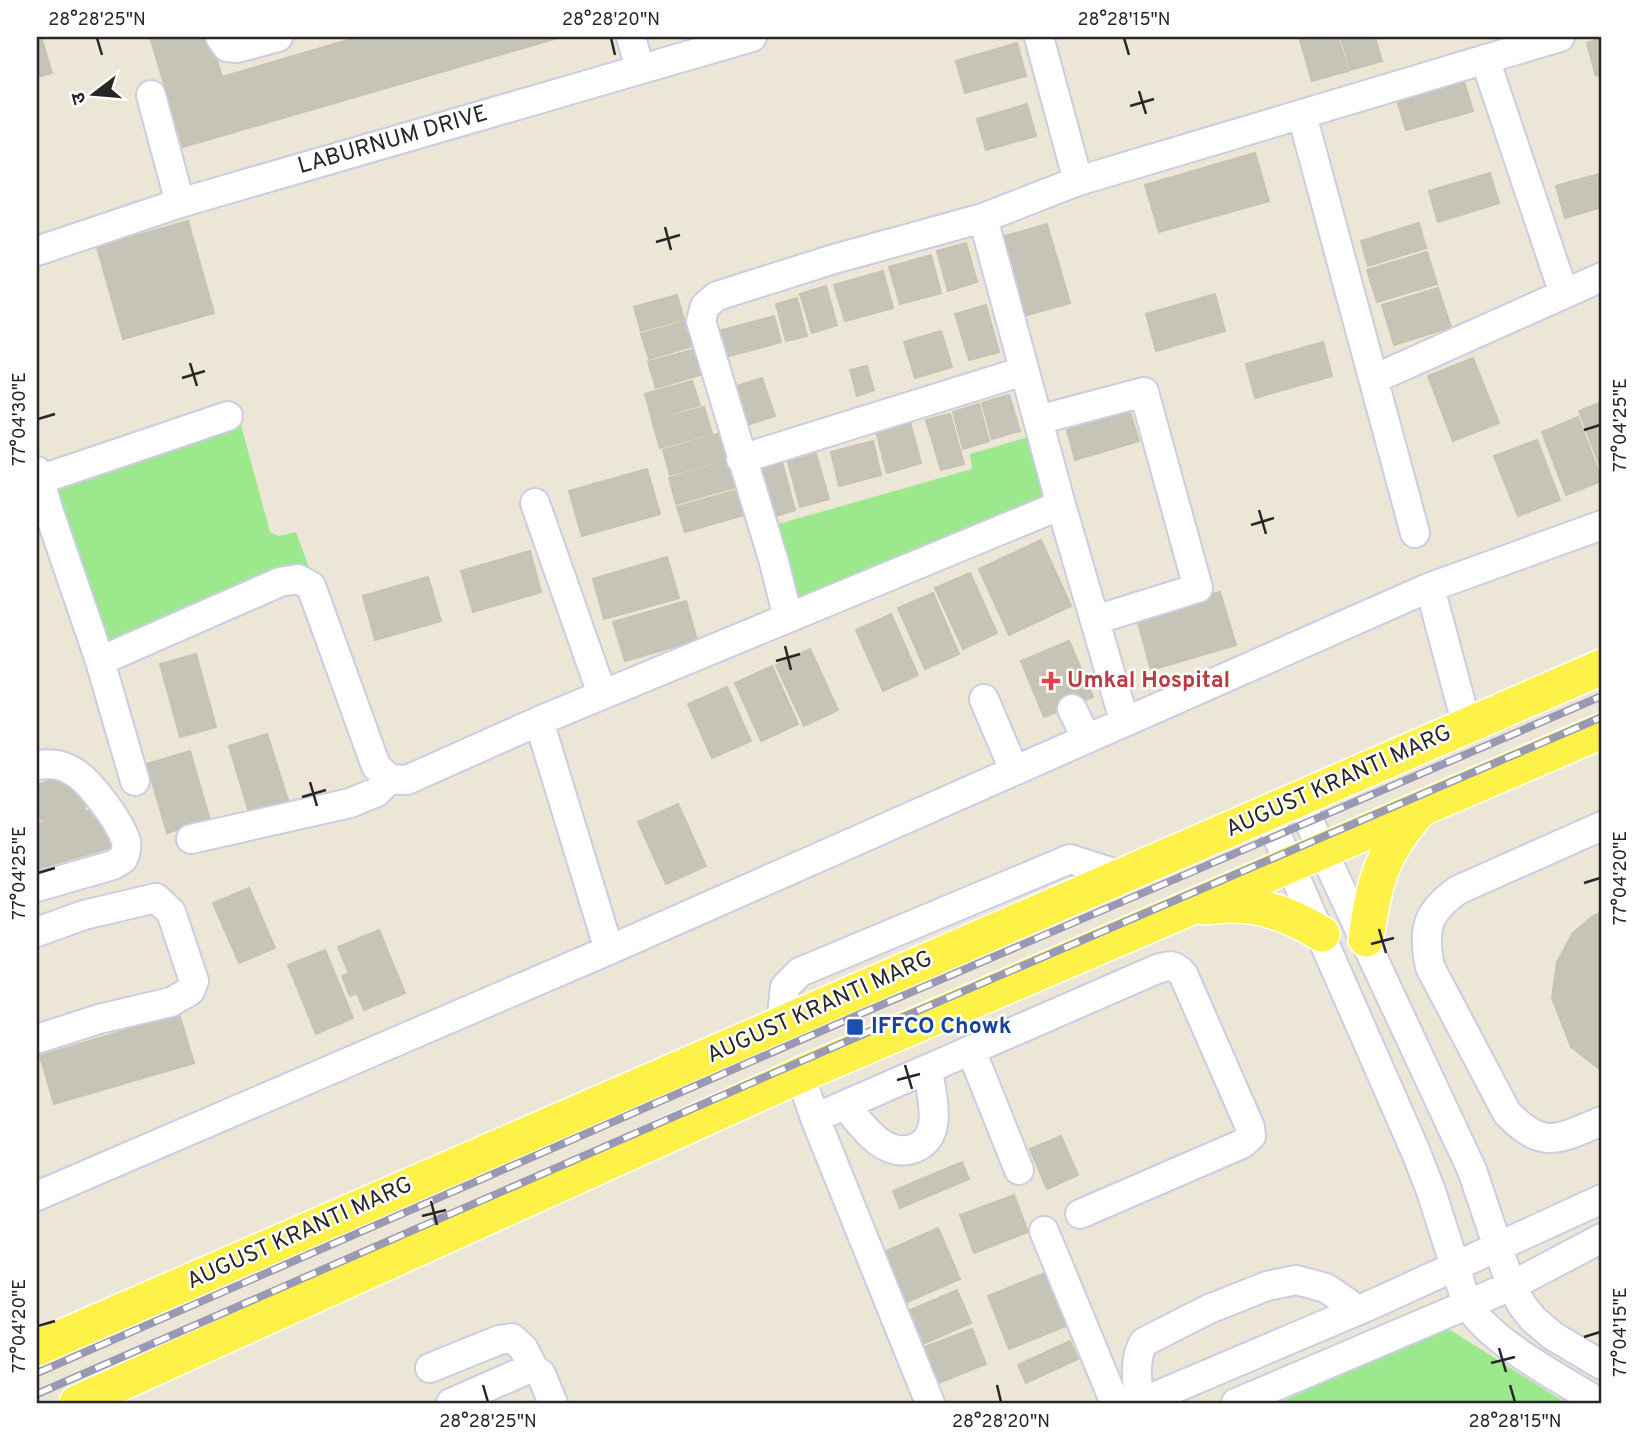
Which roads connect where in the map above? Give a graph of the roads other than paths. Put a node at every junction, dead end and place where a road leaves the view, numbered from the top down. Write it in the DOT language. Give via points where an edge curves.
graph roads {
  1 [pos="220,37"];
  2 [pos="278,37"];
  3 [pos="631,37"];
  4 [pos="752,37"];
  5 [pos="1039,37"];
  6 [pos="1559,37"];
  7 [pos="676,47"];
  8 [pos="1485,60"];
  9 [pos="640,69"];
  10 [pos="151,95"];
  11 [pos="1302,115"];
  12 [pos="1078,181"];
  13 [pos="180,203"];
  14 [pos="982,218"];
  15 [pos="37,251"];
  16 [pos="1602,277"];
  17 [pos="1564,294"];
  18 [pos="1024,371"];
  19 [pos="1374,380"];
  20 [pos="228,415"];
  21 [pos="1038,419"];
  22 [pos="741,458"];
  23 [pos="38,475"];
  24 [pos="535,503"];
  25 [pos="1061,505"];
  26 [pos="1602,525"];
  27 [pos="1415,533"];
  28 [pos="1430,588"];
  29 [pos="788,618"];
  30 [pos="1095,620"];
  31 [pos="100,661"];
  32 [pos="1602,667"];
  33 [pos="602,694"];
  34 [pos="984,699"];
  35 [pos="1072,709"];
  36 [pos="1124,720"];
  37 [pos="539,721"];
  38 [pos="1467,726"];
  39 [pos="1602,730"];
  40 [pos="1086,737"];
  41 [pos="37,765"];
  42 [pos="1014,770"];
  43 [pos="390,779"];
  44 [pos="135,782"];
  45 [pos="1299,800"];
  46 [pos="1421,808"];
  47 [pos="1267,813"];
  48 [pos="1602,826"];
  49 [pos="191,839"];
  50 [pos="1322,851"];
  51 [pos="1289,865"];
  52 [pos="37,887"];
  53 [pos="1170,916"];
  54 [pos="37,932"];
  55 [pos="1322,934"];
  56 [pos="1366,939"];
  57 [pos="609,950"];
  58 [pos="1177,967"];
  59 [pos="37,1039"];
  60 [pos="971,1050"];
  61 [pos="928,1069"];
  62 [pos="800,1075"];
  63 [pos="845,1105"];
  64 [pos="815,1118"];
  65 [pos="1602,1121"];
  66 [pos="1019,1170"];
  67 [pos="37,1196"];
  68 [pos="1602,1199"];
  69 [pos="1080,1214"];
  70 [pos="1044,1231"];
  71 [pos="1602,1238"];
  72 [pos="1498,1246"];
  73 [pos="1455,1265"];
  74 [pos="1511,1286"];
  75 [pos="1467,1304"];
  76 [pos="1358,1310"];
  77 [pos="37,1348"];
  78 [pos="1602,1365"];
  79 [pos="430,1368"];
  80 [pos="534,1369"];
  81 [pos="77,1403"];
  82 [pos="452,1403"];
  83 [pos="554,1403"];
  84 [pos="930,1403"];
  85 [pos="1115,1403"];
  86 [pos="1140,1403"];
  87 [pos="1236,1403"];
  88 [pos="1600,1403"];
  1 -- 2 [label="street" via="227,47 237,48"];
  3 -- 9 [label="street"];
  4 -- 7 [label="street, LABURNUM DRIVE"];
  5 -- 12 [label="street"];
  6 -- 8 [label="street"];
  7 -- 9 [label="street, LABURNUM DRIVE"];
  8 -- 11 [label="street"];
  8 -- 17 [label="street"];
  9 -- 13 [label="street, LABURNUM DRIVE"];
  10 -- 13 [label="street"];
  11 -- 12 [label="street"];
  11 -- 19 [label="street"];
  12 -- 14 [label="street"];
  13 -- 15 [label="street, LABURNUM DRIVE"];
  14 -- 18 [label="street"];
  14 -- 22 [label="street" via="717,296 705,306 701,321"];
  16 -- 17 [label="street"];
  17 -- 19 [label="street"];
  18 -- 21 [label="street"];
  18 -- 22 [label="street"];
  19 -- 27 [label="street"];
  20 -- 23 [label="street"];
  21 -- 25 [label="street"];
  21 -- 30 [label="street" via="1144,392 1198,588"];
  22 -- 29 [label="street"];
  23 -- 31 [label="street"];
  24 -- 33 [label="street"];
  25 -- 29 [label="street"];
  25 -- 30 [label="street"];
  26 -- 28 [label="street"];
  28 -- 36 [label="street"];
  28 -- 38 [label="street"];
  29 -- 33 [label="street"];
  30 -- 36 [label="street"];
  31 -- 43 [label="street" via="279,582 298,579 311,586 376,766"];
  31 -- 44 [label="street"];
  32 -- 38 [label="main road, AUGUST KRANTI MARG"];
  33 -- 37 [label="street"];
  34 -- 42 [label="street"];
  35 -- 40 [label="street"];
  36 -- 40 [label="street"];
  37 -- 43 [label="street" via="407,780"];
  37 -- 57 [label="street"];
  38 -- 45 [label="main road, AUGUST KRANTI MARG"];
  39 -- 46 [label="main road"];
  40 -- 42 [label="street"];
  41 -- 52 [label="street" via="54,763 76,772 99,796 127,849 123,859 113,865"];
  42 -- 57 [label="street"];
  43 -- 49 [label="street" via="377,792 350,803"];
  45 -- 47 [label="main road, AUGUST KRANTI MARG"];
  45 -- 50 [label="street"];
  46 -- 50 [label="main road"];
  46 -- 56 [label="main road" via="1387,853 1373,891"];
  47 -- 51 [label="street"];
  47 -- 77 [label="main road, AUGUST KRANTI MARG"];
  48 -- 65 [label="street" via="1458,890 1437,905 1426,946 1430,967 1507,1113 1524,1130 1543,1139"];
  50 -- 51 [label="main road"];
  50 -- 56 [label="street"];
  51 -- 53 [label="main road"];
  51 -- 55 [label="street"];
  53 -- 55 [label="main road" via="1222,905 1261,907 1294,917"];
  53 -- 58 [label="street"];
  53 -- 62 [label="main road"];
  54 -- 59 [label="street" via="156,898 171,912 194,981 191,992 171,1002"];
  55 -- 73 [label="street" via="1415,1150"];
  56 -- 72 [label="street" via="1472,1170"];
  57 -- 67 [label="street"];
  58 -- 60 [label="street" via="1157,969"];
  58 -- 69 [label="street" via="1251,1136 1242,1144"];
  60 -- 61 [label="street"];
  60 -- 66 [label="street"];
  61 -- 63 [label="street"];
  61 -- 63 [label="street" via="933,1128 924,1144 893,1150 875,1140"];
  62 -- 64 [label="street"];
  62 -- 81 [label="main road"];
  63 -- 64 [label="street"];
  64 -- 84 [label="street"];
  68 -- 72 [label="street"];
  70 -- 85 [label="street"];
  71 -- 74 [label="street"];
  72 -- 73 [label="street"];
  72 -- 74 [label="street"];
  73 -- 75 [label="street"];
  73 -- 76 [label="street"];
  74 -- 75 [label="street"];
  74 -- 78 [label="street" via="1533,1319"];
  75 -- 87 [label="street"];
  75 -- 88 [label="street" via="1495,1335"];
  76 -- 86 [label="street"];
  76 -- 86 [label="street" via="1326,1288 1296,1280 1209,1309 1144,1342 1136,1379"];
  79 -- 80 [label="street" via="512,1338"];
  80 -- 82 [label="street"];
  80 -- 83 [label="street"];
}
